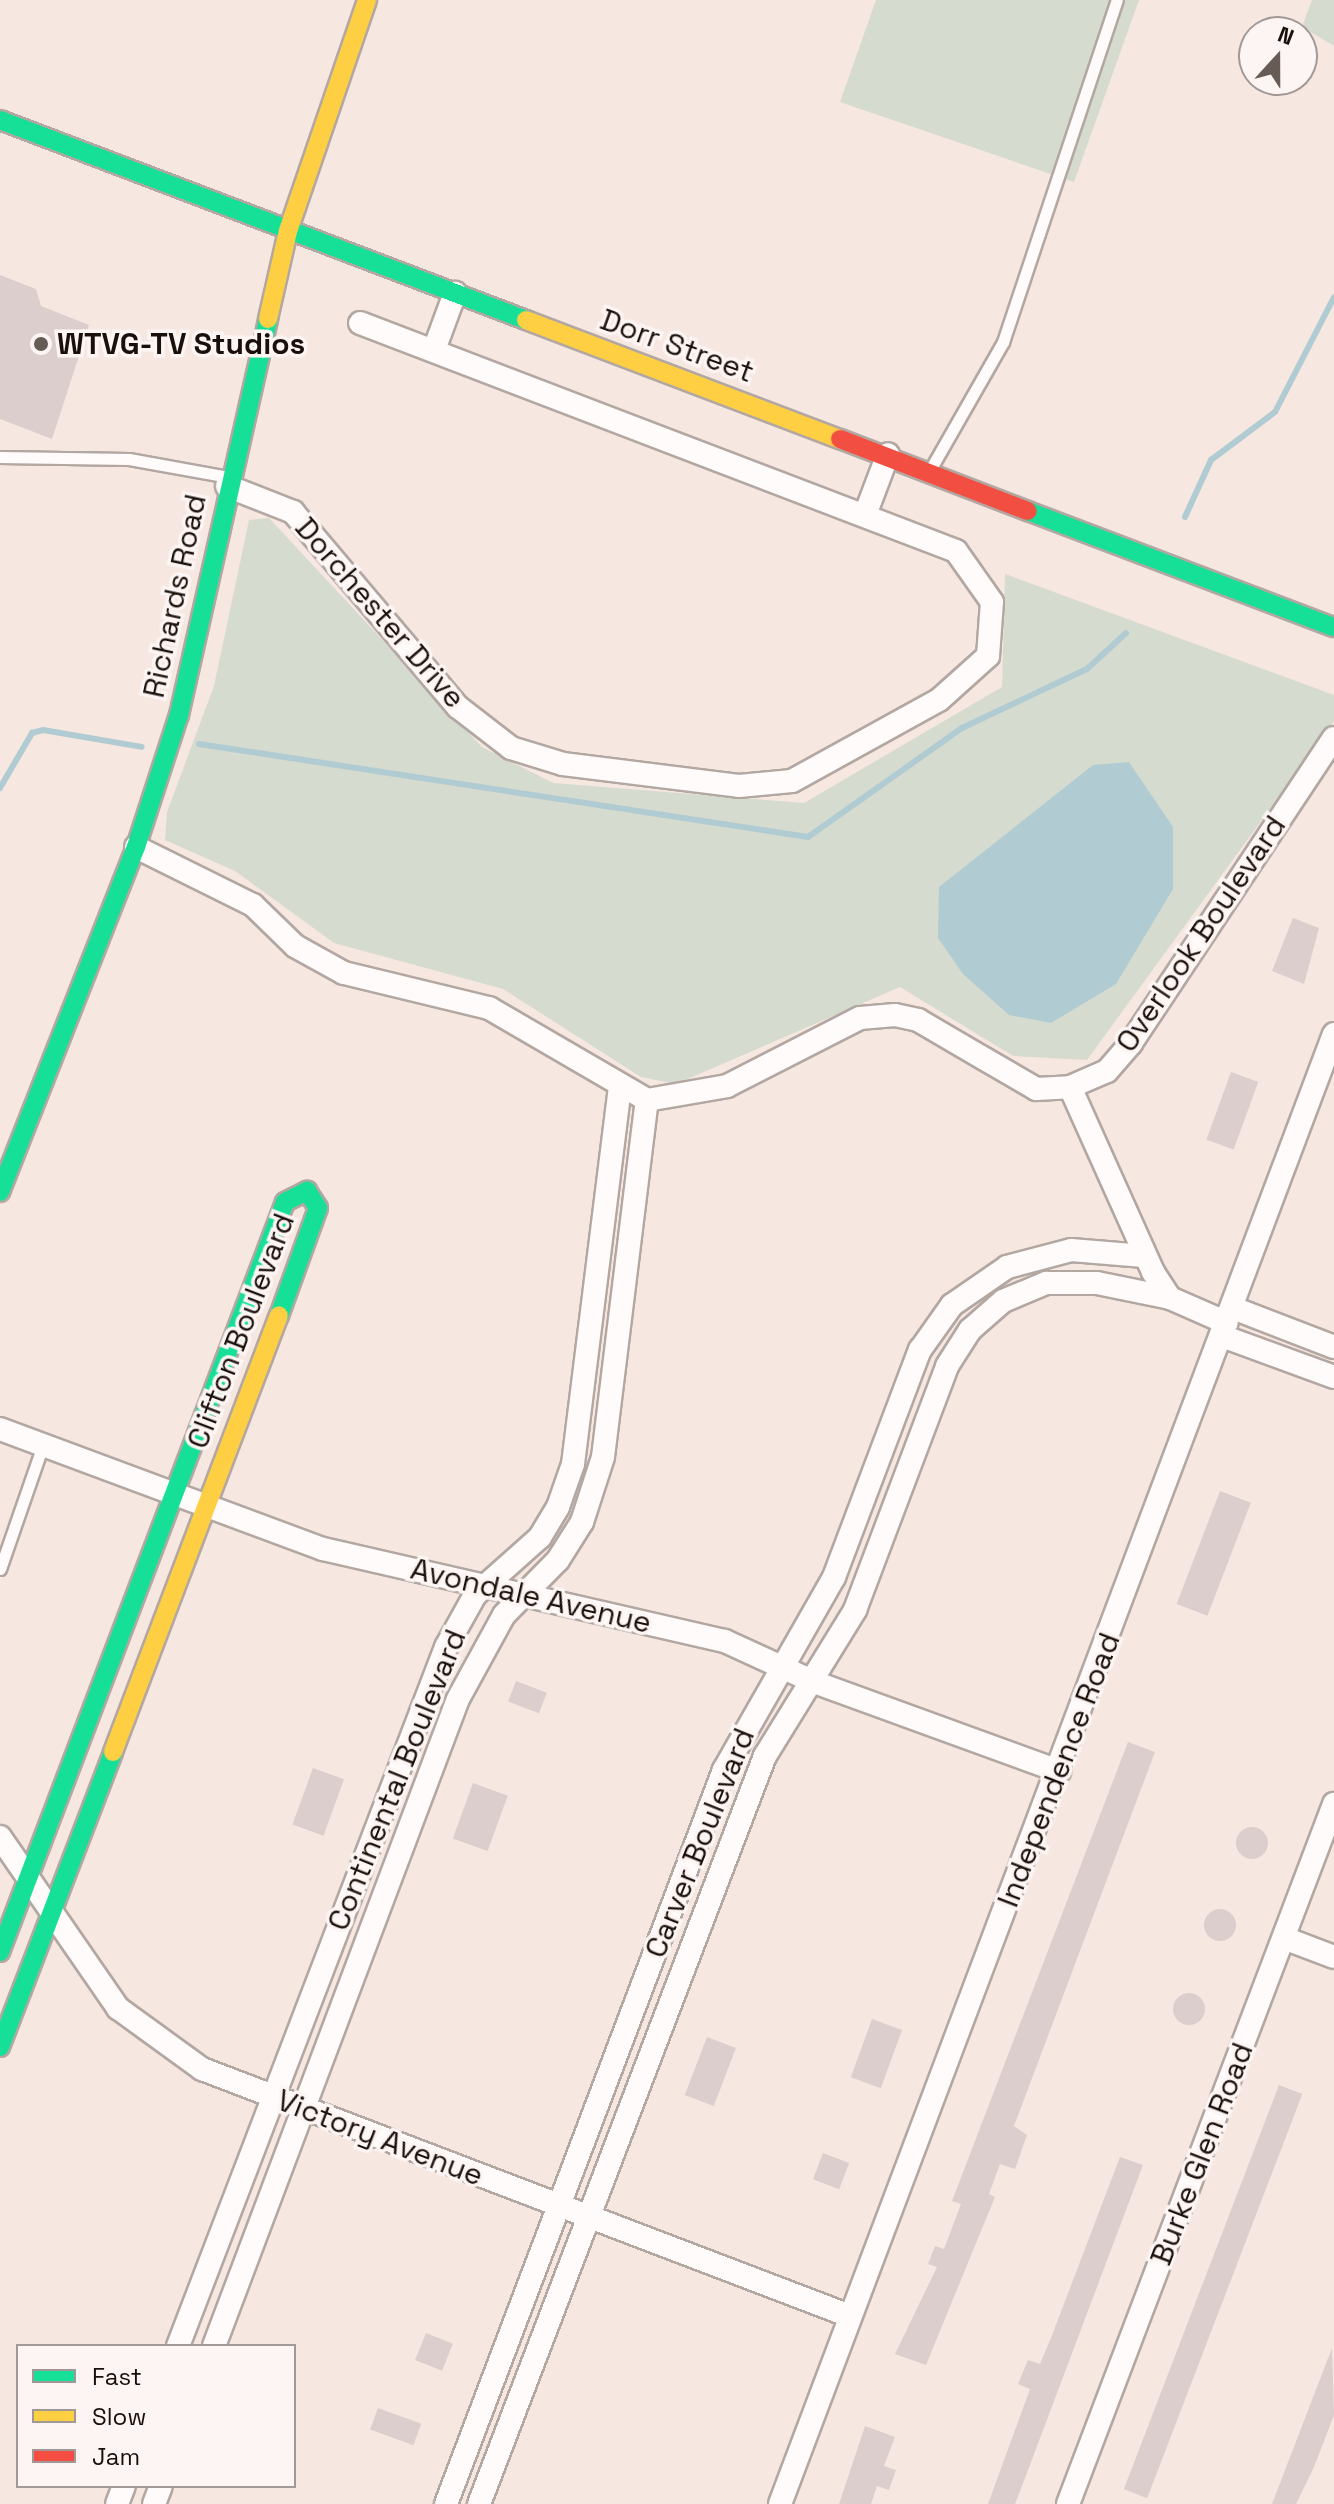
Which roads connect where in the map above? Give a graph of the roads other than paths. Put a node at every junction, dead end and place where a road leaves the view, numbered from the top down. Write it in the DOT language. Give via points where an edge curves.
graph roads {
  1 [pos="367,0"];
  2 [pos="1117,0"];
  3 [pos="0,120"];
  4 [pos="288,231"];
  5 [pos="455,293"];
  6 [pos="360,323"];
  7 [pos="434,350"];
  8 [pos="888,454"];
  9 [pos="0,457"];
  10 [pos="930,471"];
  11 [pos="228,482"];
  12 [pos="865,515"];
  13 [pos="1334,627"];
  14 [pos="1334,738"];
  15 [pos="136,847"];
  16 [pos="1334,1034"];
  17 [pos="620,1085"];
  18 [pos="1070,1087"];
  19 [pos="647,1100"];
  20 [pos="0,1192"];
  21 [pos="1144,1256"];
  22 [pos="1170,1298"];
  23 [pos="1228,1322"];
  24 [pos="1334,1347"];
  25 [pos="1334,1377"];
  26 [pos="0,1429"];
  27 [pos="42,1448"];
  28 [pos="173,1499"];
  29 [pos="201,1509"];
  30 [pos="0,1569"];
  31 [pos="485,1586"];
  32 [pos="528,1595"];
  33 [pos="783,1667"];
  34 [pos="814,1682"];
  35 [pos="1059,1771"];
  36 [pos="1334,1804"];
  37 [pos="0,1837"];
  38 [pos="28,1879"];
  39 [pos="51,1914"];
  40 [pos="1284,1938"];
  41 [pos="0,1952"];
  42 [pos="1334,1957"];
  43 [pos="0,2047"];
  44 [pos="274,2097"];
  45 [pos="303,2107"];
  46 [pos="559,2207"];
  47 [pos="588,2218"];
  48 [pos="850,2316"];
  49 [pos="179,2344"];
  50 [pos="215,2344"];
  51 [pos="446,2504"];
  52 [pos="479,2504"];
  53 [pos="780,2504"];
  54 [pos="1068,2504"];
  1 -- 4 [label="street, Richards Road"];
  2 -- 10 [label="lane" via="1003,342"];
  3 -- 4 [label="street, Dorr Street"];
  4 -- 5 [label="street, Dorr Street"];
  4 -- 11 [label="street, Richards Road"];
  5 -- 7 [label="street"];
  5 -- 8 [label="street, Dorr Street"];
  6 -- 7 [label="street, Dorchester Drive"];
  7 -- 12 [label="street, Dorchester Drive"];
  8 -- 10 [label="street, Dorr Street"];
  8 -- 12 [label="street"];
  9 -- 11 [label="lane" via="129,459"];
  10 -- 13 [label="street, Dorr Street"];
  11 -- 12 [label="street, Dorchester Drive" via="293,512 458,707 511,748 563,764 739,786 792,781 851,752 939,700 988,656 995,629 979,576 956,551"];
  11 -- 15 [label="street, Richards Road" via="182,705"];
  14 -- 18 [label="street, Overlook Boulevard" via="1131,1043 1107,1071"];
  15 -- 17 [label="street" via="253,905 295,946 344,973 489,1008"];
  15 -- 20 [label="street, Richards Road"];
  16 -- 23 [label="street, Independence Road"];
  17 -- 19 [label="street"];
  17 -- 31 [label="street, Continental Boulevard" via="573,1464 540,1537"];
  18 -- 19 [label="street, Overlook Boulevard" via="1036,1089 918,1020 895,1015 860,1018 727,1086"];
  18 -- 21 [label="street"];
  19 -- 32 [label="street, Continental Boulevard" via="603,1457 582,1522"];
  21 -- 22 [label="street"];
  21 -- 33 [label="street, Carver Boulevard" via="1039,1254 980,1282 952,1305 920,1350 834,1577"];
  22 -- 23 [label="street, Carver Boulevard"];
  22 -- 34 [label="street, Carver Boulevard" via="1097,1283 1046,1283 1003,1301 970,1330 947,1366 855,1610"];
  23 -- 24 [label="street"];
  23 -- 25 [label="street"];
  23 -- 35 [label="street, Independence Road"];
  26 -- 27 [label="street, Avondale Avenue"];
  27 -- 28 [label="street, Avondale Avenue"];
  27 -- 30 [label="lane"];
  28 -- 29 [label="street, Avondale Avenue"];
  28 -- 29 [label="street, Clifton Boulevard" via="285,1202 303,1189 314,1194 314,1223"];
  28 -- 38 [label="street, Clifton Boulevard"];
  29 -- 31 [label="street, Avondale Avenue" via="323,1549"];
  29 -- 39 [label="street, Clifton Boulevard"];
  31 -- 32 [label="street, Avondale Avenue"];
  31 -- 44 [label="street, Continental Boulevard" via="427,1690"];
  32 -- 33 [label="street, Avondale Avenue" via="725,1641"];
  32 -- 45 [label="street, Continental Boulevard" via="504,1615 458,1699"];
  33 -- 34 [label="street, Avondale Avenue"];
  33 -- 46 [label="street, Carver Boulevard" via="724,1770"];
  34 -- 35 [label="street, Avondale Avenue"];
  34 -- 47 [label="street, Carver Boulevard" via="765,1756"];
  35 -- 48 [label="street, Independence Road"];
  36 -- 40 [label="street, Burke Glen Road"];
  37 -- 38 [label="street, Victory Avenue"];
  38 -- 39 [label="street, Victory Avenue"];
  38 -- 41 [label="street, Clifton Boulevard"];
  39 -- 43 [label="street, Clifton Boulevard"];
  39 -- 44 [label="street, Victory Avenue" via="118,2008 156,2042"];
  40 -- 42 [label="street"];
  40 -- 54 [label="street, Burke Glen Road"];
  44 -- 45 [label="street, Victory Avenue"];
  44 -- 49 [label="street, Continental Boulevard"];
  45 -- 46 [label="street, Victory Avenue"];
  45 -- 50 [label="street, Continental Boulevard"];
  46 -- 47 [label="street, Victory Avenue"];
  46 -- 51 [label="street, Carver Boulevard"];
  47 -- 48 [label="street, Victory Avenue"];
  47 -- 52 [label="street, Carver Boulevard"];
  48 -- 53 [label="street, Independence Road"];
}
